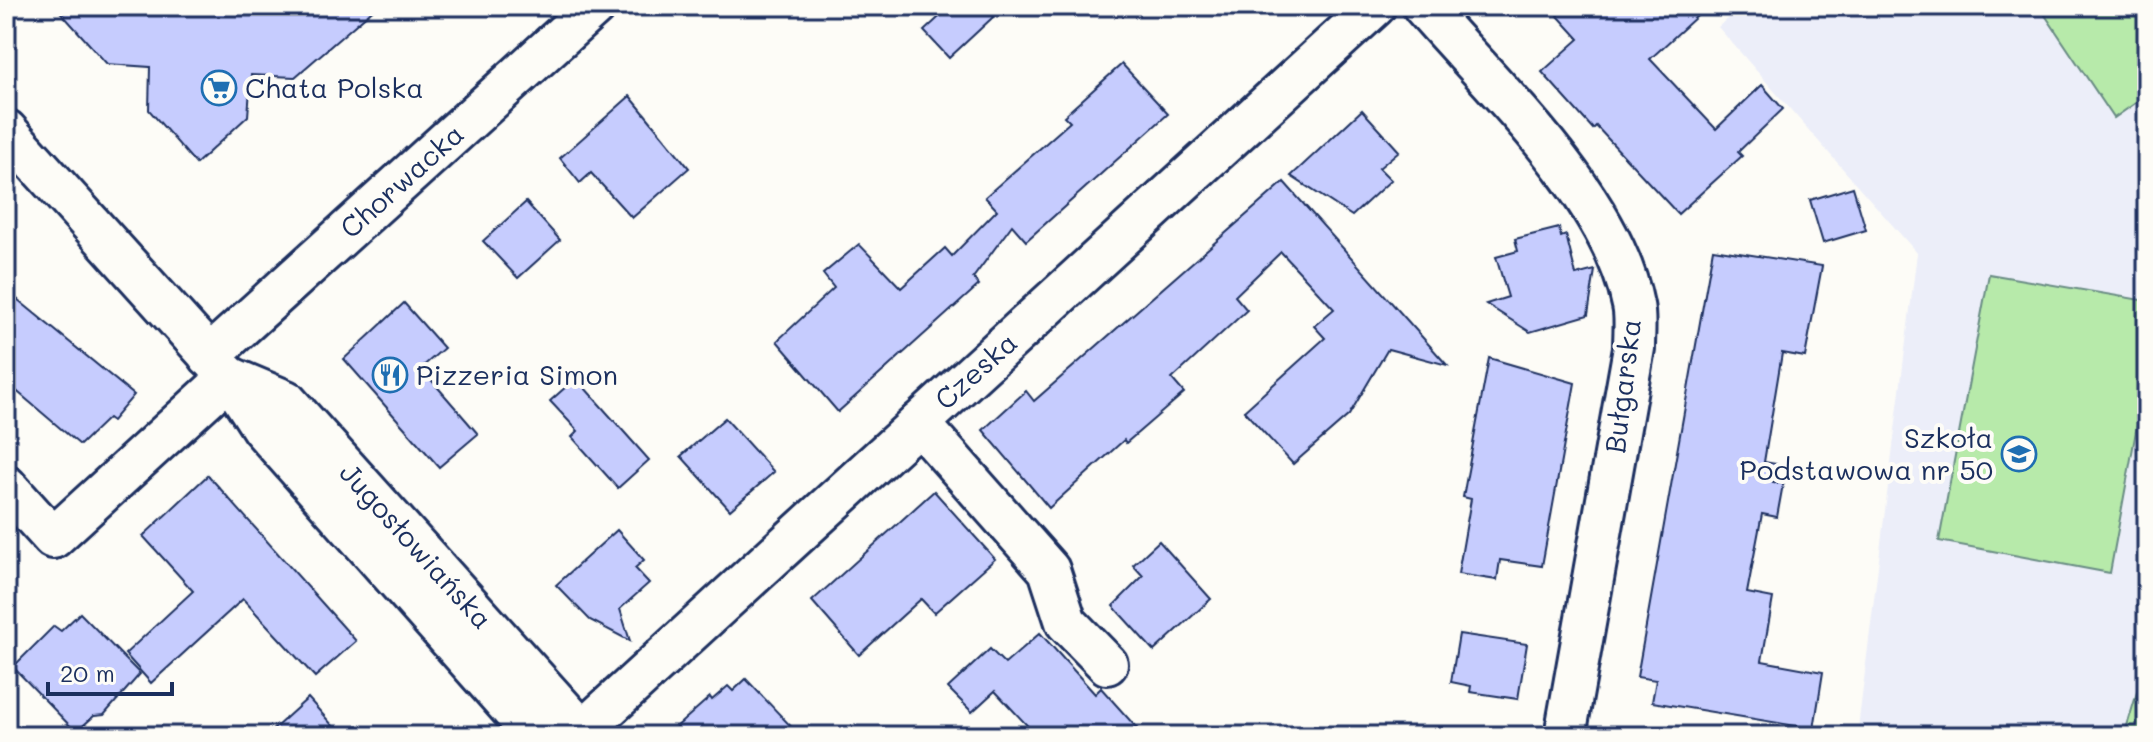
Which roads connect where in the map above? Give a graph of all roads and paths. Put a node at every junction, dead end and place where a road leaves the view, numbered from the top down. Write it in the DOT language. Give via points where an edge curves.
graph roads {
  1 [pos="595,6"];
  2 [pos="1375,6"];
  3 [pos="1423,6"];
  4 [pos="6,130"];
  5 [pos="219,367"];
  6 [pos="919,423"];
  7 [pos="6,486"];
  8 [pos="407,564"];
  9 [pos="1107,664"];
  10 [pos="582,734"];
  11 [pos="535,736"];
  12 [pos="1565,736"];
  1 -- 5 [label="street, Chorwacka"];
  2 -- 6 [label="street, Czeska"];
  3 -- 12 [label="street, Bułgarska" via="1563,166 1609,237 1634,307 1634,348"];
  4 -- 5 [label="street, Jugosłowiańska"];
  5 -- 7 [label="street" via="53,538"];
  5 -- 8 [label="street, Jugosłowiańska" via="286,401"];
  6 -- 9 [label="street" via="1049,570 1066,622"];
  6 -- 10 [label="street, Czeska"];
  8 -- 10 [label="street, Jugosłowiańska"];
  8 -- 11 [label="street, Jugosłowiańska"];
}
